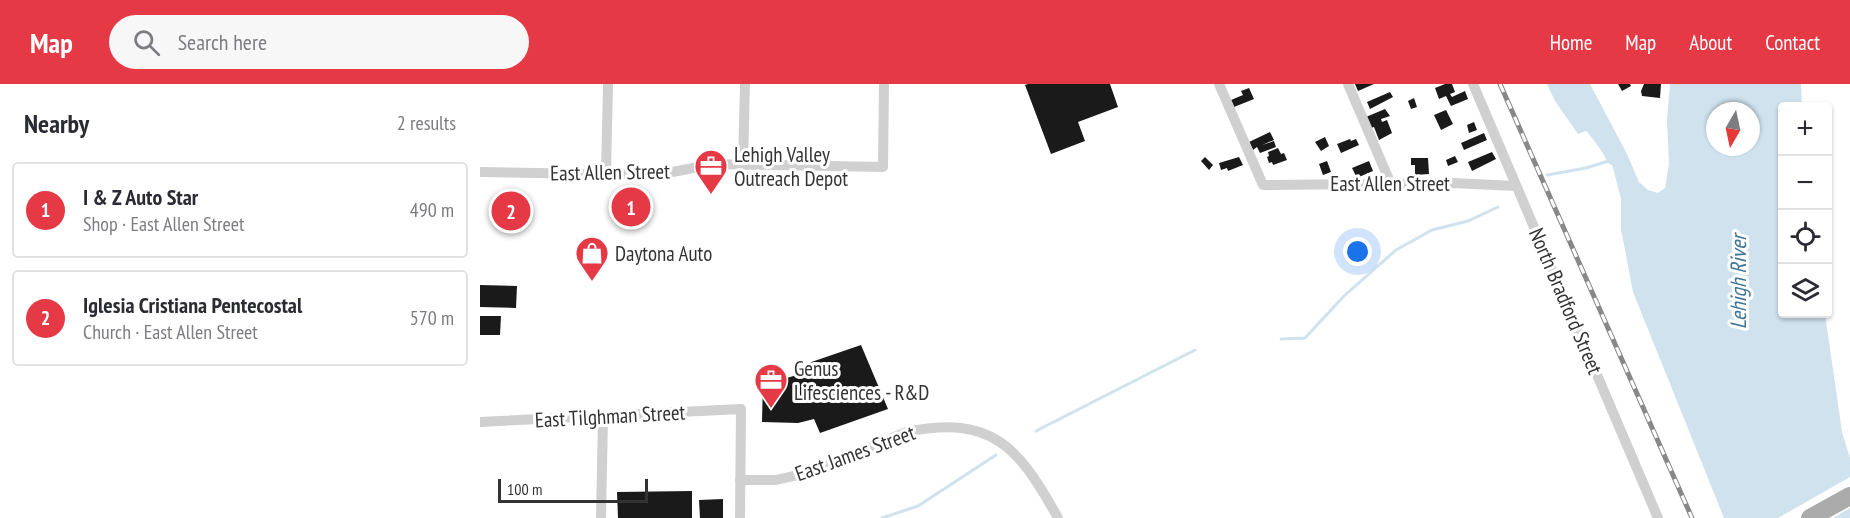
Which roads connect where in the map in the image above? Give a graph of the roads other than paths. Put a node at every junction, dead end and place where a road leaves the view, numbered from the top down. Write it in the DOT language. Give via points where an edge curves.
graph roads {
  1 [pos="608,84"];
  2 [pos="744,84"];
  3 [pos="884,84"];
  4 [pos="1219,84"];
  5 [pos="1348,84"];
  6 [pos="1473,84"];
  7 [pos="743,164"];
  8 [pos="480,172"];
  9 [pos="606,174"];
  10 [pos="1390,182"];
  11 [pos="1516,186"];
  12 [pos="603,416"];
  13 [pos="480,422"];
  14 [pos="740,480"];
  15 [pos="1850,496"];
  16 [pos="601,518"];
  17 [pos="740,518"];
  18 [pos="1058,518"];
  19 [pos="1658,518"];
  20 [pos="1810,518"];
  1 -- 9 [label="street"];
  2 -- 7 [label="street"];
  3 -- 7 [label="street, East Allen Street" via="883,167"];
  4 -- 10 [label="street, East Allen Street" via="1263,185"];
  5 -- 10 [label="street"];
  6 -- 11 [label="street, North Bradford Street"];
  7 -- 9 [label="street, East Allen Street" via="708,165 657,175"];
  8 -- 9 [label="street, East Allen Street"];
  10 -- 11 [label="street, East Allen Street"];
  11 -- 19 [label="street, North Bradford Street"];
  12 -- 13 [label="street, East Tilghman Street"];
  12 -- 14 [label="street, East Tilghman Street" via="741,410"];
  12 -- 16 [label="street"];
  14 -- 17 [label="street"];
  14 -- 18 [label="street, East James Street" via="776,480 812,472 891,437 923,428 964,428 993,437 1010,448 1029,469"];
  15 -- 20 [label="main road"];
}
